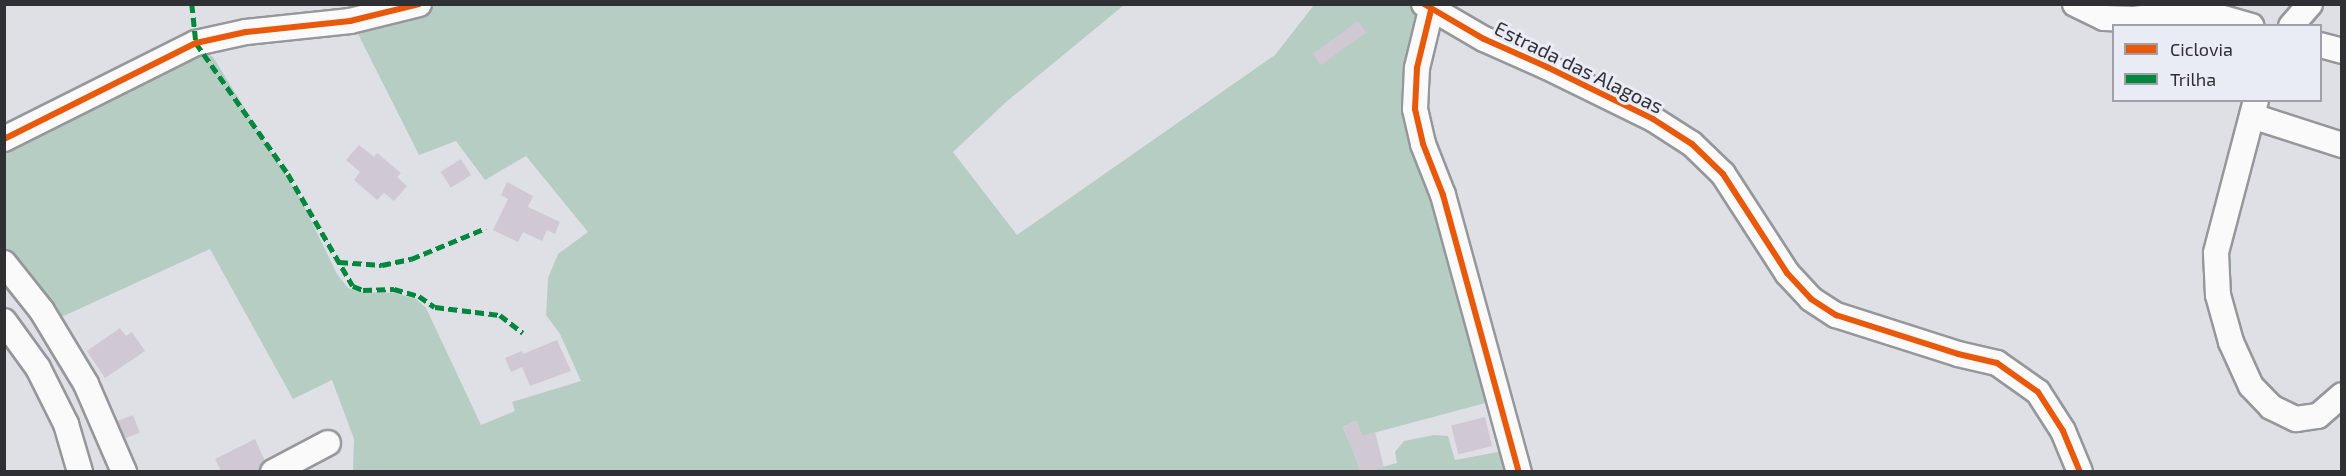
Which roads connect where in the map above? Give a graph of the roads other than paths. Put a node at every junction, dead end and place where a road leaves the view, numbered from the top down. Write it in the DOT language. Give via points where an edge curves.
graph roads {
  1 [pos="419,4"];
  2 [pos="2075,4"];
  3 [pos="2310,4"];
  4 [pos="1428,7"];
  5 [pos="2244,24"];
  6 [pos="2293,24"];
  7 [pos="2322,46"];
  8 [pos="2342,51"];
  9 [pos="2254,108"];
  10 [pos="4,139"];
  11 [pos="2342,145"];
  12 [pos="4,263"];
  13 [pos="4,321"];
  14 [pos="2342,395"];
  15 [pos="328,443"];
  16 [pos="80,471"];
  17 [pos="124,471"];
  18 [pos="273,471"];
  19 [pos="1519,471"];
  20 [pos="2079,471"];
  1 -- 10 [label="street" via="350,21 246,32 196,43"];
  2 -- 5 [label="street" via="2104,18 2213,15"];
  3 -- 6 [label="street"];
  4 -- 19 [label="street" via="1417,68 1415,108"];
  4 -- 20 [label="street, Estrada das Alagoas" via="1484,39 1653,119 1692,144 1723,174 1787,273 1811,299 1836,315 1997,363 2038,392 2063,431"];
  7 -- 8 [label="street"];
  9 -- 11 [label="street"];
  9 -- 14 [label="street" via="2217,253 2218,295 2231,342 2251,386 2271,407 2296,419 2318,416"];
  12 -- 17 [label="street" via="42,311 86,384"];
  13 -- 16 [label="street" via="38,368 66,424"];
  15 -- 18 [label="street"];
}
